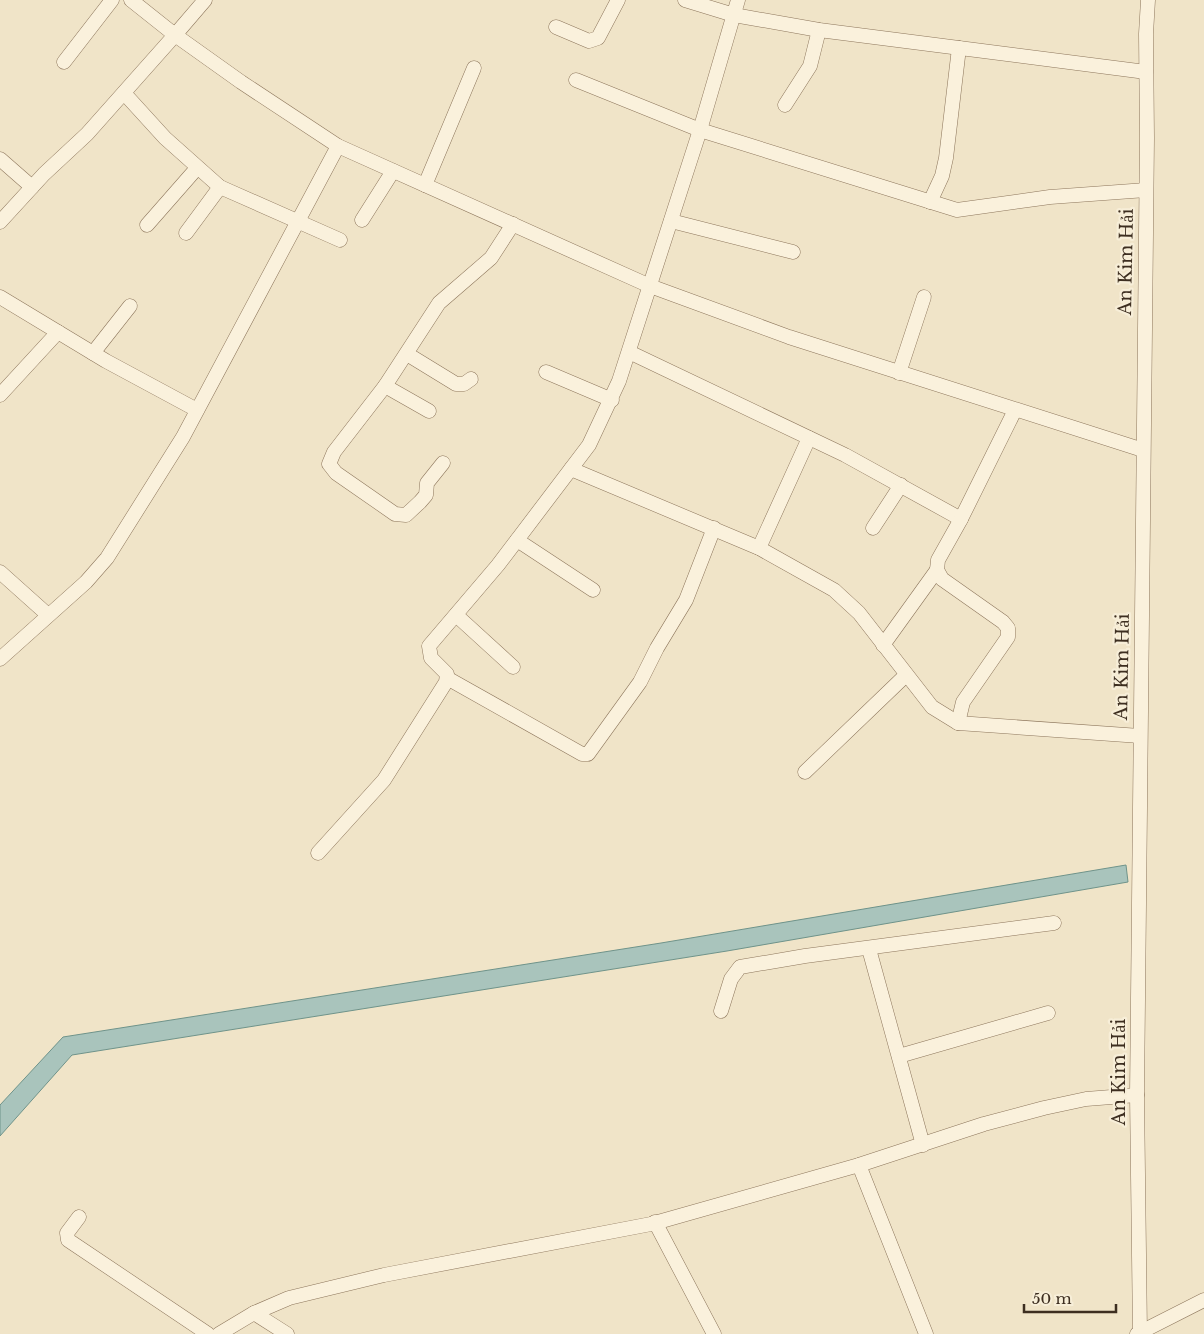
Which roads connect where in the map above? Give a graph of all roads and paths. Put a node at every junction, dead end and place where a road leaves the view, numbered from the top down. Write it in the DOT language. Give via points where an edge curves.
graph roads {
  1 [pos="112,0"];
  2 [pos="132,0"];
  3 [pos="205,0"];
  4 [pos="618,0"];
  5 [pos="685,0"];
  6 [pos="738,0"];
  7 [pos="1148,0"];
  8 [pos="734,15"];
  9 [pos="556,27"];
  10 [pos="819,30"];
  11 [pos="175,35"];
  12 [pos="959,48"];
  13 [pos="64,62"];
  14 [pos="474,68"];
  15 [pos="1146,72"];
  16 [pos="576,80"];
  17 [pos="124,93"];
  18 [pos="785,105"];
  19 [pos="700,130"];
  20 [pos="338,146"];
  21 [pos="0,159"];
  22 [pos="197,168"];
  23 [pos="394,171"];
  24 [pos="425,185"];
  25 [pos="32,187"];
  26 [pos="220,187"];
  27 [pos="1146,190"];
  28 [pos="930,202"];
  29 [pos="298,220"];
  30 [pos="362,220"];
  31 [pos="671,221"];
  32 [pos="0,222"];
  33 [pos="513,224"];
  34 [pos="147,225"];
  35 [pos="186,233"];
  36 [pos="340,240"];
  37 [pos="793,252"];
  38 [pos="650,286"];
  39 [pos="0,296"];
  40 [pos="924,297"];
  41 [pos="130,306"];
  42 [pos="58,332"];
  43 [pos="629,352"];
  44 [pos="93,353"];
  45 [pos="407,354"];
  46 [pos="546,372"];
  47 [pos="899,373"];
  48 [pos="471,379"];
  49 [pos="385,386"];
  50 [pos="0,395"];
  51 [pos="612,400"];
  52 [pos="197,410"];
  53 [pos="1015,410"];
  54 [pos="429,411"];
  55 [pos="809,438"];
  56 [pos="1143,450"];
  57 [pos="443,463"];
  58 [pos="571,470"];
  59 [pos="901,485"];
  60 [pos="961,519"];
  61 [pos="714,528"];
  62 [pos="873,528"];
  63 [pos="517,540"];
  64 [pos="759,548"];
  65 [pos="937,570"];
  66 [pos="0,572"];
  67 [pos="593,590"];
  68 [pos="48,615"];
  69 [pos="456,615"];
  70 [pos="883,646"];
  71 [pos="0,659"];
  72 [pos="513,667"];
  73 [pos="906,676"];
  74 [pos="447,678"];
  75 [pos="958,723"];
  76 [pos="1140,736"];
  77 [pos="805,772"];
  78 [pos="318,853"];
  79 [pos="1054,923"];
  80 [pos="869,949"];
  81 [pos="721,1011"];
  82 [pos="1048,1013"];
  83 [pos="899,1056"];
  84 [pos="1137,1095"];
  85 [pos="923,1145"];
  86 [pos="859,1165"];
  87 [pos="79,1217"];
  88 [pos="655,1222"];
  89 [pos="1204,1300"];
  90 [pos="254,1313"];
  91 [pos="274,1330"];
  92 [pos="1139,1333"];
  93 [pos="208,1334"];
  94 [pos="219,1334"];
  95 [pos="287,1334"];
  96 [pos="714,1334"];
  97 [pos="926,1334"];
  1 -- 13 [label="street"];
  2 -- 11 [label="street"];
  3 -- 11 [label="street"];
  4 -- 9 [label="street" via="594,40 589,41"];
  5 -- 8 [label="street"];
  6 -- 8 [label="street"];
  7 -- 15 [label="street, An Kim Hải"];
  8 -- 10 [label="street"];
  8 -- 19 [label="street"];
  10 -- 12 [label="street"];
  10 -- 18 [label="street" via="810,66"];
  11 -- 17 [label="street"];
  11 -- 20 [label="street"];
  12 -- 15 [label="street"];
  12 -- 28 [label="street" via="946,158"];
  14 -- 24 [label="street"];
  15 -- 27 [label="street, An Kim Hải"];
  16 -- 19 [label="street"];
  17 -- 22 [label="street"];
  17 -- 25 [label="street"];
  19 -- 28 [label="street"];
  19 -- 31 [label="street"];
  20 -- 23 [label="street"];
  20 -- 29 [label="street"];
  21 -- 25 [label="street"];
  22 -- 26 [label="street"];
  22 -- 34 [label="street"];
  23 -- 24 [label="street"];
  23 -- 30 [label="street"];
  24 -- 33 [label="street"];
  25 -- 32 [label="street"];
  26 -- 29 [label="street"];
  26 -- 35 [label="street"];
  27 -- 28 [label="street" via="1050,197 957,210"];
  27 -- 56 [label="street, An Kim Hải"];
  29 -- 36 [label="street"];
  29 -- 52 [label="street"];
  31 -- 37 [label="street"];
  31 -- 38 [label="street"];
  33 -- 38 [label="street"];
  33 -- 45 [label="street" via="491,258 439,303"];
  38 -- 43 [label="street"];
  38 -- 47 [label="street"];
  39 -- 42 [label="street"];
  40 -- 47 [label="street"];
  41 -- 44 [label="street"];
  42 -- 44 [label="street"];
  42 -- 50 [label="street"];
  43 -- 51 [label="street"];
  43 -- 55 [label="street"];
  44 -- 52 [label="street"];
  45 -- 48 [label="street" via="456,384 464,384"];
  45 -- 49 [label="street"];
  46 -- 51 [label="street"];
  47 -- 53 [label="street"];
  49 -- 54 [label="street"];
  49 -- 57 [label="street" via="334,452 330,468 395,514 406,516 426,495 427,483"];
  51 -- 58 [label="street" via="589,445"];
  52 -- 68 [label="street" via="107,558 86,582"];
  53 -- 56 [label="street"];
  53 -- 60 [label="street"];
  55 -- 59 [label="street"];
  55 -- 64 [label="street"];
  56 -- 76 [label="street, An Kim Hải"];
  58 -- 61 [label="street"];
  58 -- 63 [label="street"];
  59 -- 60 [label="street"];
  59 -- 62 [label="street"];
  60 -- 65 [label="street" via="938,560"];
  61 -- 64 [label="street"];
  61 -- 74 [label="street" via="686,600 640,682 588,754 582,754"];
  63 -- 67 [label="street"];
  63 -- 69 [label="street"];
  64 -- 70 [label="street" via="846,600"];
  65 -- 70 [label="street"];
  65 -- 75 [label="street" via="942,579 1008,628 1008,637 963,702"];
  66 -- 68 [label="street"];
  68 -- 71 [label="street"];
  69 -- 72 [label="street"];
  69 -- 74 [label="street" via="428,650"];
  70 -- 73 [label="street"];
  73 -- 75 [label="street" via="932,707"];
  73 -- 77 [label="street"];
  74 -- 78 [label="street" via="384,780"];
  75 -- 76 [label="street"];
  76 -- 84 [label="street, An Kim Hải"];
  79 -- 80 [label="street"];
  80 -- 81 [label="street" via="740,968 732,979"];
  80 -- 83 [label="street"];
  82 -- 83 [label="street"];
  83 -- 85 [label="street"];
  84 -- 85 [label="street" via="1086,1099 1044,1108"];
  84 -- 92 [label="street, An Kim Hải"];
  85 -- 86 [label="street"];
  86 -- 88 [label="street"];
  86 -- 97 [label="street"];
  87 -- 93 [label="street" via="68,1233 68,1240"];
  88 -- 90 [label="street" via="340,1285 289,1298"];
  88 -- 96 [label="street"];
  89 -- 92 [label="street"];
  90 -- 91 [label="street"];
  90 -- 94 [label="street"];
  91 -- 95 [label="street"];
}
